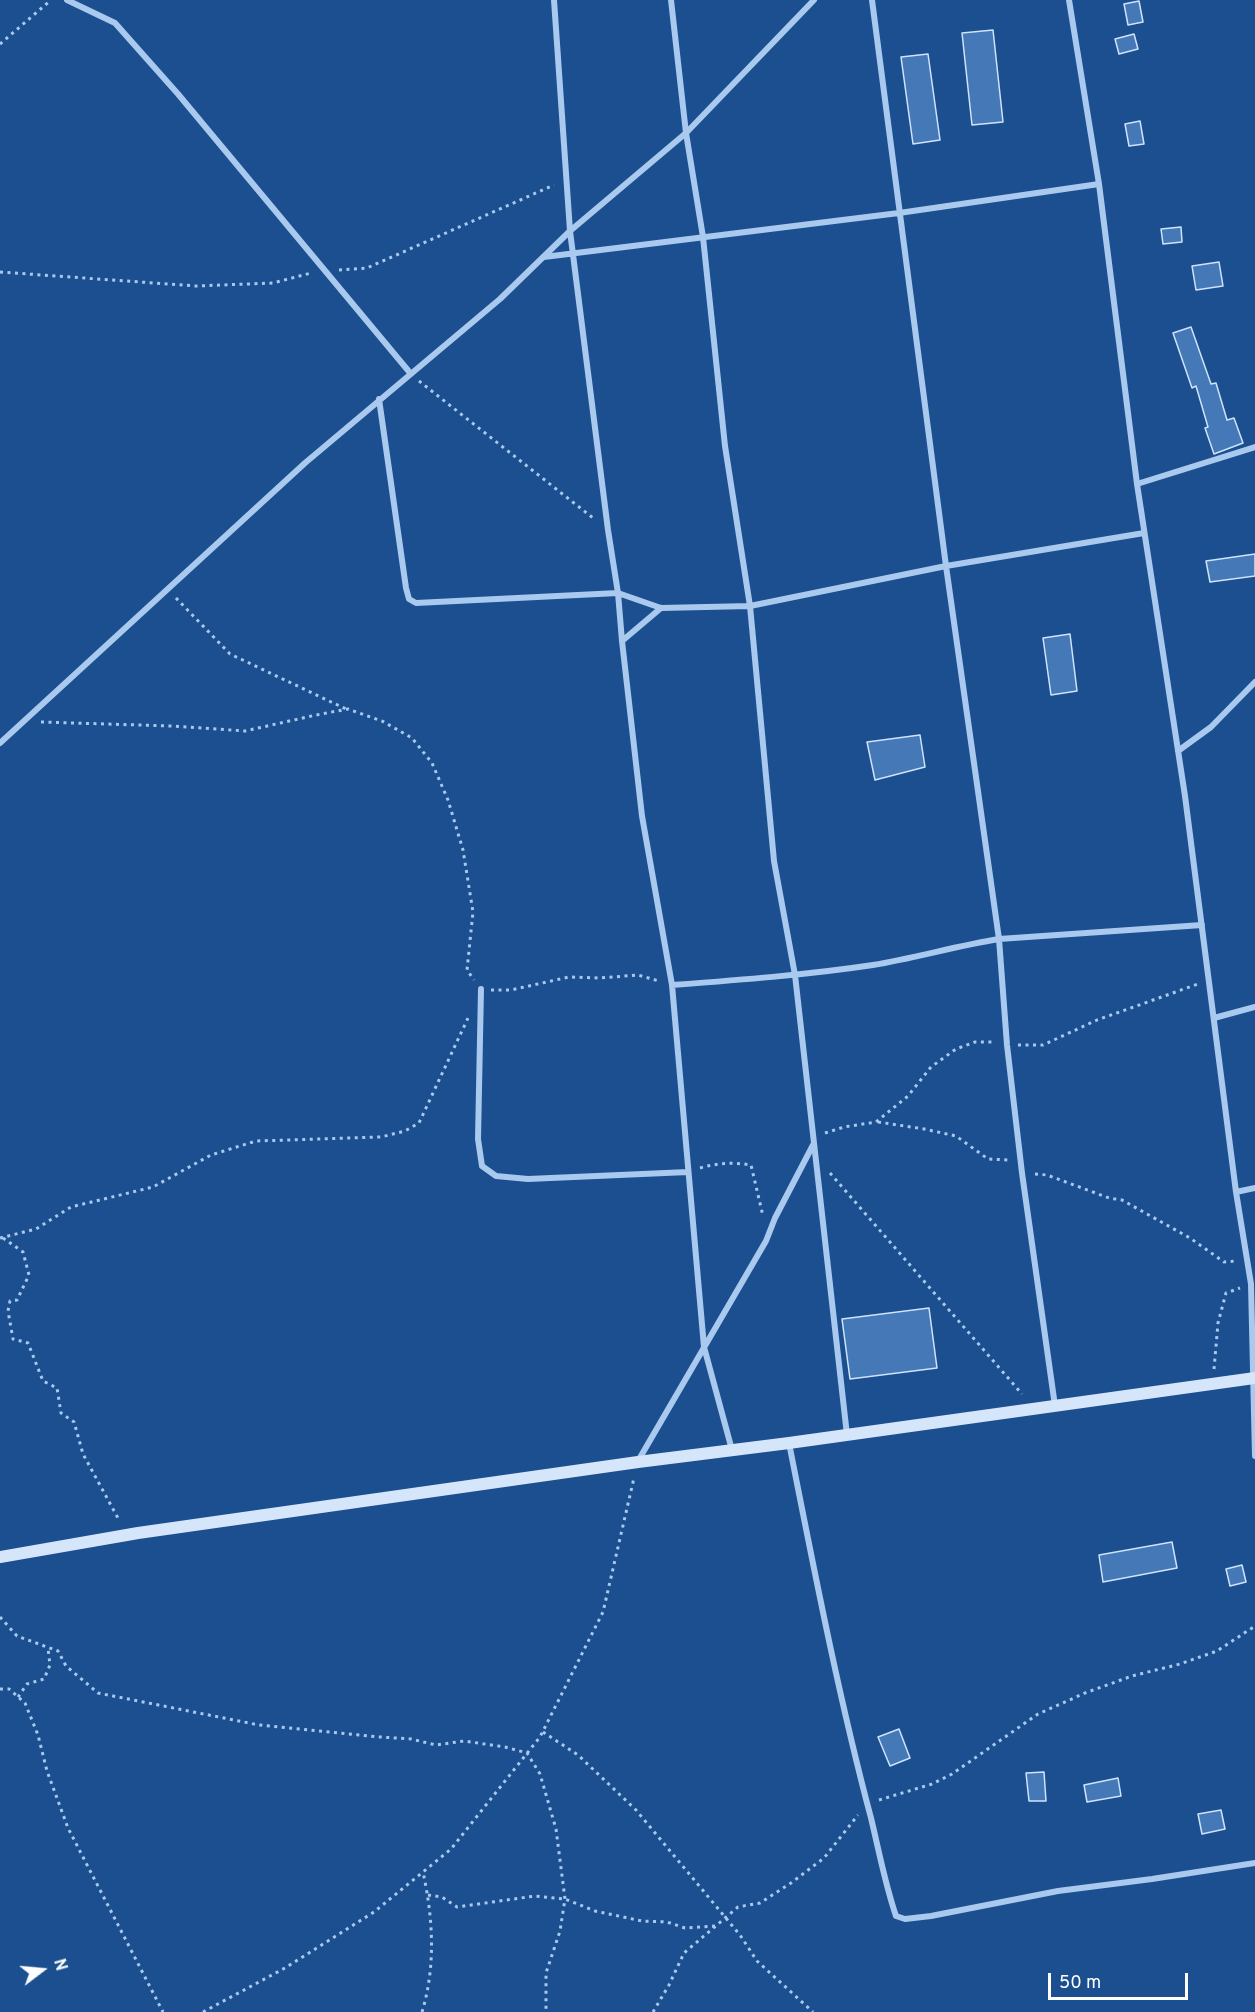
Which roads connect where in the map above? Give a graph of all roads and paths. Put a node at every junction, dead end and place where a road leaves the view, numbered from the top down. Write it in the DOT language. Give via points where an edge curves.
graph roads {
  1 [pos="51,0"];
  2 [pos="67,0"];
  3 [pos="554,0"];
  4 [pos="671,0"];
  5 [pos="814,0"];
  6 [pos="872,0"];
  7 [pos="1069,0"];
  8 [pos="0,44"];
  9 [pos="686,133"];
  10 [pos="566,180"];
  11 [pos="1099,184"];
  12 [pos="899,213"];
  13 [pos="570,231"];
  14 [pos="703,237"];
  15 [pos="574,254"];
  16 [pos="544,257"];
  17 [pos="324,270"];
  18 [pos="0,272"];
  19 [pos="411,374"];
  20 [pos="379,399"];
  21 [pos="1255,447"];
  22 [pos="1137,484"];
  23 [pos="608,530"];
  24 [pos="1144,532"];
  25 [pos="946,566"];
  26 [pos="168,590"];
  27 [pos="618,593"];
  28 [pos="750,606"];
  29 [pos="661,608"];
  30 [pos="622,640"];
  31 [pos="1255,682"];
  32 [pos="348,709"];
  33 [pos="24,722"];
  34 [pos="0,744"];
  35 [pos="1178,751"];
  36 [pos="1202,925"];
  37 [pos="999,939"];
  38 [pos="795,975"];
  39 [pos="672,985"];
  40 [pos="481,990"];
  41 [pos="1255,1007"];
  42 [pos="1214,1018"];
  43 [pos="876,1122"];
  44 [pos="813,1144"];
  45 [pos="815,1155"];
  46 [pos="688,1172"];
  47 [pos="1022,1173"];
  48 [pos="1255,1188"];
  49 [pos="1236,1192"];
  50 [pos="2,1238"];
  51 [pos="766,1241"];
  52 [pos="1248,1261"];
  53 [pos="1251,1284"];
  54 [pos="704,1347"];
  55 [pos="1254,1378"];
  56 [pos="1212,1385"];
  57 [pos="1055,1407"];
  58 [pos="1035,1409"];
  59 [pos="847,1435"];
  60 [pos="789,1443"];
  61 [pos="732,1450"];
  62 [pos="1255,1456"];
  63 [pos="638,1462"];
  64 [pos="127,1535"];
  65 [pos="0,1557"];
  66 [pos="0,1617"];
  67 [pos="1255,1626"];
  68 [pos="48,1648"];
  69 [pos="0,1689"];
  70 [pos="18,1697"];
  71 [pos="543,1732"];
  72 [pos="527,1753"];
  73 [pos="867,1804"];
  74 [pos="1255,1863"];
  75 [pos="423,1872"];
  76 [pos="428,1895"];
  77 [pos="565,1899"];
  78 [pos="725,1917"];
  79 [pos="715,1926"];
  80 [pos="163,2012"];
  81 [pos="203,2012"];
  82 [pos="422,2012"];
  83 [pos="546,2012"];
  84 [pos="653,2012"];
  85 [pos="813,2012"];
  1 -- 8 [label="path"];
  2 -- 17 [label="street" via="115,23"];
  3 -- 10 [label="street"];
  4 -- 9 [label="street"];
  5 -- 9 [label="street"];
  6 -- 12 [label="street"];
  7 -- 11 [label="street"];
  9 -- 13 [label="street"];
  9 -- 14 [label="street"];
  10 -- 13 [label="street"];
  10 -- 17 [label="path" via="367,268"];
  11 -- 12 [label="street"];
  11 -- 22 [label="street"];
  12 -- 14 [label="street"];
  12 -- 25 [label="street"];
  13 -- 15 [label="street"];
  13 -- 16 [label="street"];
  14 -- 15 [label="street"];
  14 -- 28 [label="street" via="725,446"];
  15 -- 16 [label="street"];
  15 -- 23 [label="street"];
  16 -- 19 [label="street"];
  17 -- 18 [label="path" via="273,283 196,286"];
  17 -- 19 [label="street"];
  19 -- 20 [label="street"];
  19 -- 23 [label="path"];
  20 -- 26 [label="street"];
  20 -- 27 [label="street" via="409,599 425,604"];
  21 -- 22 [label="street"];
  22 -- 24 [label="street"];
  23 -- 27 [label="street"];
  24 -- 25 [label="street"];
  24 -- 35 [label="street"];
  25 -- 28 [label="street"];
  25 -- 37 [label="street"];
  26 -- 32 [label="path" via="230,654"];
  26 -- 33 [label="street"];
  27 -- 29 [label="street"];
  27 -- 30 [label="street"];
  28 -- 29 [label="street"];
  28 -- 38 [label="street" via="774,861"];
  29 -- 30 [label="street"];
  30 -- 39 [label="street" via="642,816"];
  31 -- 35 [label="street" via="1211,727"];
  32 -- 33 [label="path" via="245,731"];
  32 -- 40 [label="path" via="382,721 412,738 432,763 464,850 473,912 467,970"];
  33 -- 34 [label="street"];
  35 -- 36 [label="street"];
  36 -- 37 [label="street"];
  36 -- 42 [label="street"];
  37 -- 38 [label="street" via="872,965"];
  37 -- 47 [label="street"];
  38 -- 39 [label="street"];
  38 -- 44 [label="street"];
  39 -- 40 [label="path" via="638,975 569,977 511,990"];
  39 -- 46 [label="street"];
  40 -- 46 [label="street" via="478,1139 482,1166 496,1176 528,1179"];
  40 -- 50 [label="path" via="419,1123 405,1131 381,1137 256,1141 212,1155 153,1187 71,1208 36,1229"];
  41 -- 42 [label="street"];
  42 -- 49 [label="street"];
  43 -- 47 [label="path" via="956,1136 988,1159 1008,1160"];
  44 -- 45 [label="street"];
  44 -- 51 [label="street"];
  45 -- 58 [label="path"];
  45 -- 59 [label="street"];
  46 -- 51 [label="path" via="737,1162 751,1165"];
  46 -- 54 [label="street"];
  47 -- 52 [label="path" via="1047,1175 1122,1200 1191,1238 1224,1262"];
  47 -- 57 [label="street"];
  48 -- 49 [label="street"];
  49 -- 52 [label="street"];
  50 -- 64 [label="path" via="23,1252 29,1275 17,1300 10,1301 13,1339 28,1343 43,1381 57,1388 61,1413 74,1422 83,1454"];
  51 -- 54 [label="street"];
  52 -- 53 [label="street"];
  53 -- 55 [label="street"];
  53 -- 56 [label="path" via="1226,1293 1218,1323"];
  54 -- 61 [label="street"];
  54 -- 63 [label="street"];
  55 -- 56 [label="main road"];
  55 -- 62 [label="street"];
  56 -- 57 [label="main road"];
  57 -- 58 [label="main road"];
  58 -- 59 [label="main road"];
  59 -- 60 [label="main road"];
  60 -- 61 [label="main road"];
  60 -- 73 [label="street" via="825,1627"];
  61 -- 63 [label="main road"];
  63 -- 64 [label="main road"];
  63 -- 71 [label="path" via="603,1612"];
  64 -- 65 [label="main road"];
  66 -- 68 [label="path" via="17,1636"];
  67 -- 73 [label="path" via="1217,1651 1132,1676 1038,1714 952,1774"];
  68 -- 70 [label="path" via="50,1665 44,1679 27,1684"];
  68 -- 72 [label="path" via="58,1652 66,1666 98,1693 259,1725 411,1739 436,1745 464,1740"];
  69 -- 70 [label="path" via="9,1689"];
  70 -- 80 [label="path" via="25,1703 38,1735 68,1828"];
  71 -- 72 [label="path"];
  71 -- 78 [label="path" via="578,1755 636,1810"];
  72 -- 75 [label="path" via="451,1849"];
  72 -- 77 [label="path" via="540,1774 556,1829"];
  73 -- 74 [label="street" via="896,1916 905,1919 1058,1891"];
  73 -- 78 [label="path" via="824,1858 760,1902 738,1907"];
  75 -- 76 [label="path"];
  75 -- 81 [label="path" via="374,1912 285,1968"];
  76 -- 77 [label="path" via="457,1907 535,1896"];
  76 -- 82 [label="path" via="432,1958"];
  77 -- 79 [label="path" via="595,1911 642,1921 667,1922 685,1928"];
  77 -- 83 [label="path" via="560,1931 546,1972"];
  78 -- 79 [label="path"];
  78 -- 85 [label="path" via="757,1961"];
  79 -- 84 [label="path" via="684,1953"];
}
